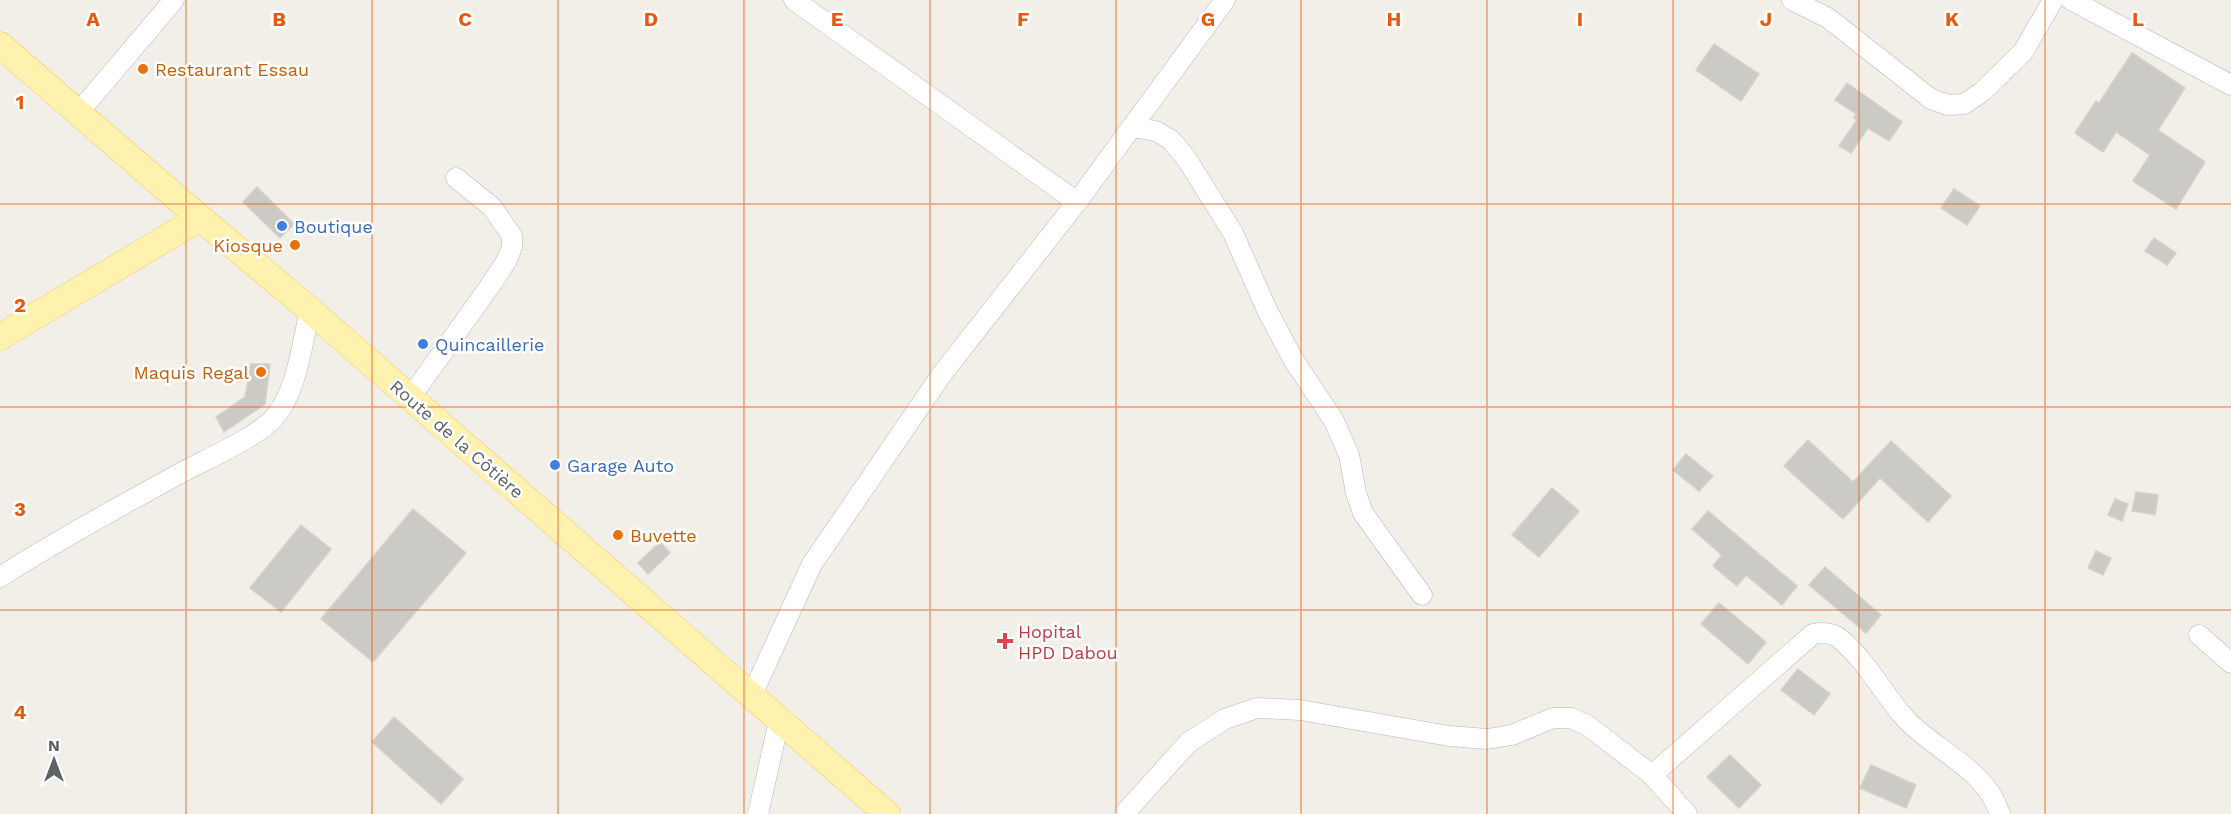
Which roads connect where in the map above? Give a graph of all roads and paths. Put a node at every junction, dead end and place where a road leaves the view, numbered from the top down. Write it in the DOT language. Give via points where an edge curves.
graph roads {
  1 [pos="174,0"];
  2 [pos="794,0"];
  3 [pos="1225,0"];
  4 [pos="1792,0"];
  5 [pos="2053,0"];
  6 [pos="2071,0"];
  7 [pos="0,45"];
  8 [pos="2231,85"];
  9 [pos="78,112"];
  10 [pos="1132,127"];
  11 [pos="456,178"];
  12 [pos="1077,202"];
  13 [pos="200,218"];
  14 [pos="310,310"];
  15 [pos="0,337"];
  16 [pos="410,398"];
  17 [pos="0,577"];
  18 [pos="1422,595"];
  19 [pos="2199,635"];
  20 [pos="2231,663"];
  21 [pos="752,697"];
  22 [pos="779,721"];
  23 [pos="1652,775"];
  24 [pos="758,814"];
  25 [pos="887,814"];
  26 [pos="1124,814"];
  27 [pos="1687,814"];
  28 [pos="2000,814"];
  1 -- 9 [label="street"];
  2 -- 12 [label="street"];
  3 -- 10 [label="street"];
  4 -- 5 [label="street" via="1828,18 1931,99 1948,105 1964,104 1999,76 2023,52"];
  6 -- 8 [label="street"];
  7 -- 9 [label="main road, Route de la Côtière"];
  9 -- 13 [label="main road, Route de la Côtière"];
  10 -- 12 [label="street"];
  10 -- 18 [label="street" via="1156,131 1171,140 1227,223 1266,310 1334,421 1349,454 1363,513"];
  11 -- 16 [label="street" via="492,207 512,236 512,247 492,283"];
  12 -- 21 [label="street" via="942,374 812,564"];
  13 -- 14 [label="main road, Route de la Côtière"];
  13 -- 15 [label="main road"];
  14 -- 16 [label="main road, Route de la Côtière"];
  14 -- 17 [label="street" via="296,372 274,418 256,433"];
  16 -- 21 [label="main road, Route de la Côtière"];
  19 -- 20 [label="street"];
  21 -- 22 [label="main road, Route de la Côtière"];
  22 -- 24 [label="street"];
  22 -- 25 [label="main road, Route de la Côtière"];
  23 -- 26 [label="street" via="1571,717 1553,718 1512,735 1487,739 1300,710 1257,708 1225,719 1189,742"];
  23 -- 27 [label="street"];
  23 -- 28 [label="street" via="1813,634 1825,632 1838,637 1860,660 1905,718 1986,786"];
}
